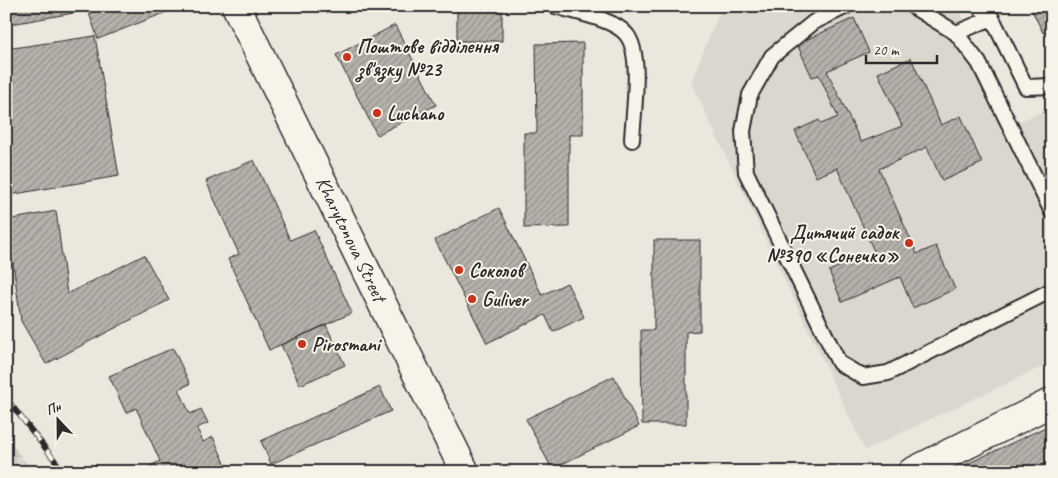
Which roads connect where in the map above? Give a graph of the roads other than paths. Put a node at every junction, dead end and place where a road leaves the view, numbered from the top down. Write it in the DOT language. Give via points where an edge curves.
graph roads {
  1 [pos="236,6"];
  2 [pos="555,6"];
  3 [pos="846,6"];
  4 [pos="912,6"];
  5 [pos="978,6"];
  6 [pos="992,18"];
  7 [pos="956,33"];
  8 [pos="1052,86"];
  9 [pos="632,140"];
  10 [pos="1052,212"];
  11 [pos="1052,290"];
  12 [pos="1052,402"];
  13 [pos="465,472"];
  14 [pos="912,472"];
  1 -- 13 [label="street, Kharytonova Street"];
  2 -- 9 [label="lane" via="610,24 626,34 635,52"];
  3 -- 11 [label="lane" via="814,22 772,56 750,95 743,131 746,172 839,363 864,377 888,373"];
  4 -- 7 [label="lane"];
  5 -- 6 [label="lane"];
  6 -- 7 [label="lane"];
  6 -- 8 [label="lane" via="1026,87"];
  7 -- 10 [label="lane" via="979,63"];
  12 -- 14 [label="street"];
}
